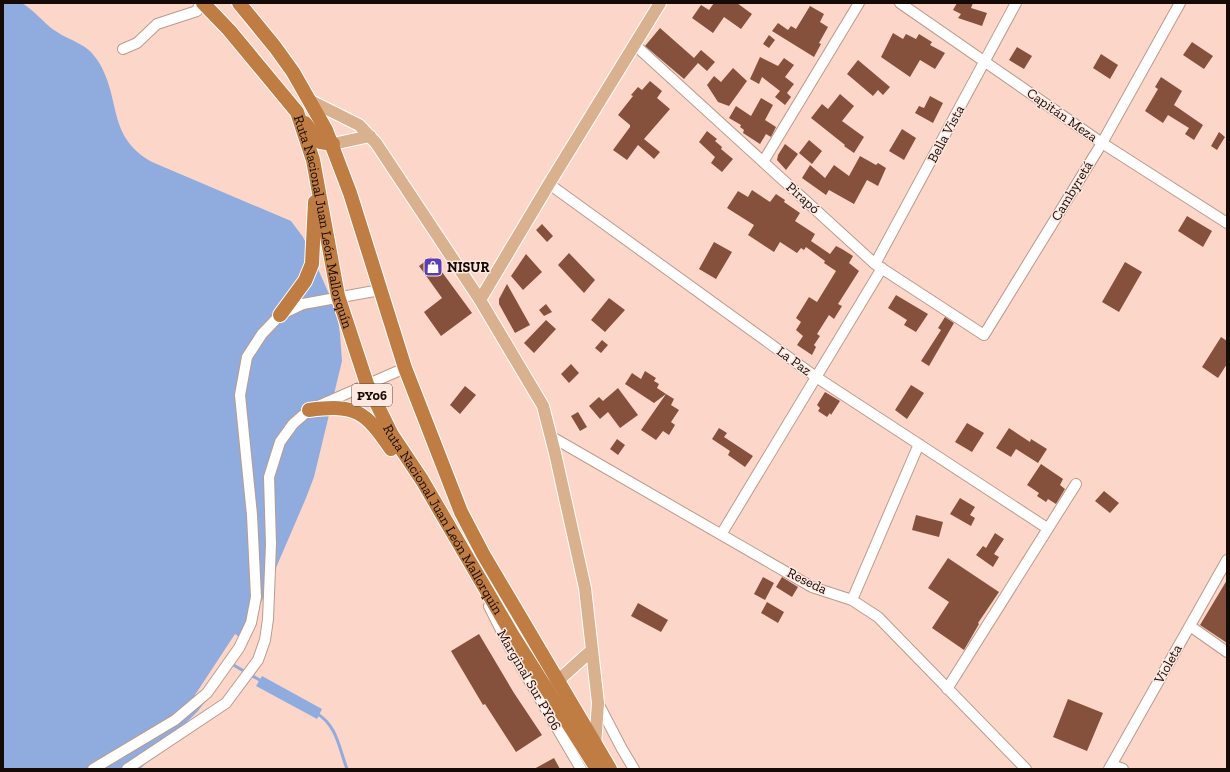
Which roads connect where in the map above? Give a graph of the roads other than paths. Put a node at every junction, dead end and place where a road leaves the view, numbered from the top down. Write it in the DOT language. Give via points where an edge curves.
graph roads {
  1 [pos="200,3"];
  2 [pos="203,3"];
  3 [pos="239,3"];
  4 [pos="660,3"];
  5 [pos="859,3"];
  6 [pos="900,3"];
  7 [pos="1016,3"];
  8 [pos="1180,3"];
  9 [pos="635,45"];
  10 [pos="123,49"];
  11 [pos="985,60"];
  12 [pos="311,101"];
  13 [pos="297,112"];
  14 [pos="370,136"];
  15 [pos="1102,143"];
  16 [pos="333,144"];
  17 [pos="763,162"];
  18 [pos="317,176"];
  19 [pos="549,184"];
  20 [pos="1227,223"];
  21 [pos="879,266"];
  22 [pos="380,290"];
  23 [pos="338,296"];
  24 [pos="480,300"];
  25 [pos="280,315"];
  26 [pos="984,335"];
  27 [pos="406,368"];
  28 [pos="816,377"];
  29 [pos="367,384"];
  30 [pos="309,410"];
  31 [pos="552,437"];
  32 [pos="919,444"];
  33 [pos="1076,484"];
  34 [pos="437,505"];
  35 [pos="1046,528"];
  36 [pos="722,533"];
  37 [pos="1227,560"];
  38 [pos="473,567"];
  39 [pos="852,600"];
  40 [pos="1190,626"];
  41 [pos="592,650"];
  42 [pos="1227,652"];
  43 [pos="557,679"];
  44 [pos="948,689"];
  45 [pos="548,691"];
  46 [pos="598,703"];
  47 [pos="595,746"];
  48 [pos="1110,767"];
  49 [pos="93,769"];
  50 [pos="127,769"];
  51 [pos="581,769"];
  52 [pos="597,769"];
  53 [pos="610,769"];
  54 [pos="634,769"];
  55 [pos="1026,769"];
  56 [pos="1123,769"];
  1 -- 10 [label="street" via="197,11 157,24 137,43"];
  2 -- 13 [label="highway, Ruta Nacional Juan León Mallorquín / PY06" via="229,30"];
  3 -- 12 [label="highway, Ruta Nacional Juan León Mallorquín / PY06" via="275,47"];
  4 -- 9 [label="main road"];
  5 -- 17 [label="street"];
  6 -- 11 [label="street, Capitán Meza"];
  7 -- 11 [label="street, Bella Vista"];
  8 -- 15 [label="street, Cambyretá"];
  9 -- 17 [label="street, Pirapó"];
  9 -- 19 [label="main road"];
  11 -- 15 [label="street, Capitán Meza"];
  11 -- 21 [label="street, Bella Vista"];
  12 -- 14 [label="main road" via="359,126"];
  12 -- 16 [label="highway, Ruta Nacional Juan León Mallorquín / PY06"];
  13 -- 16 [label="highway" via="320,142"];
  13 -- 18 [label="highway, Ruta Nacional Juan León Mallorquín / PY06"];
  14 -- 16 [label="main road"];
  14 -- 24 [label="main road"];
  15 -- 20 [label="street, Capitán Meza"];
  15 -- 26 [label="street, Cambyretá"];
  16 -- 22 [label="highway, Ruta Nacional Juan León Mallorquín / PY06"];
  17 -- 21 [label="street, Pirapó"];
  18 -- 23 [label="highway, Ruta Nacional Juan León Mallorquín / PY06"];
  18 -- 25 [label="highway" via="312,264 305,281"];
  19 -- 24 [label="main road"];
  19 -- 28 [label="street, La Paz"];
  21 -- 26 [label="street, Pirapó"];
  21 -- 28 [label="street, Bella Vista"];
  22 -- 23 [label="street"];
  22 -- 27 [label="highway, Ruta Nacional Juan León Mallorquín / PY06"];
  23 -- 25 [label="street" via="303,304"];
  23 -- 29 [label="highway, Ruta Nacional Juan León Mallorquín / PY06"];
  24 -- 31 [label="main road" via="540,401"];
  25 -- 49 [label="street" via="262,334 248,357 240,395 252,515 256,597 251,623 239,648 207,693 175,720"];
  27 -- 29 [label="street"];
  27 -- 43 [label="highway, Ruta Nacional Juan León Mallorquín / PY06" via="461,512"];
  28 -- 32 [label="street, La Paz"];
  28 -- 36 [label="street, Bella Vista"];
  29 -- 30 [label="street"];
  29 -- 34 [label="highway, Ruta Nacional Juan León Mallorquín / PY06" via="392,435"];
  30 -- 34 [label="highway" via="344,407 356,411 371,422 408,474"];
  30 -- 50 [label="street" via="293,424 280,442 269,477 271,544 268,619 265,640 258,660 226,703"];
  31 -- 36 [label="street, Reseda"];
  31 -- 41 [label="main road" via="585,588"];
  32 -- 35 [label="street, La Paz"];
  32 -- 39 [label="street"];
  33 -- 35 [label="street"];
  34 -- 38 [label="highway, Ruta Nacional Juan León Mallorquín / PY06"];
  35 -- 44 [label="street"];
  36 -- 39 [label="street, Reseda" via="812,587"];
  37 -- 40 [label="street, Violeta"];
  38 -- 45 [label="highway, Ruta Nacional Juan León Mallorquín / PY06"];
  38 -- 51 [label="street, Marginal Sur PY06" via="508,646"];
  39 -- 44 [label="street, Reseda" via="878,617"];
  40 -- 42 [label="street"];
  40 -- 48 [label="street, Violeta"];
  41 -- 43 [label="main road"];
  41 -- 46 [label="main road"];
  43 -- 45 [label="main road"];
  43 -- 47 [label="highway, Ruta Nacional Juan León Mallorquín / PY06"];
  44 -- 55 [label="street, Reseda"];
  45 -- 52 [label="highway, Ruta Nacional Juan León Mallorquín / PY06"];
  46 -- 47 [label="main road"];
  46 -- 54 [label="street"];
  47 -- 53 [label="highway, Ruta Nacional Juan León Mallorquín / PY06"];
  48 -- 56 [label="street"];
}
